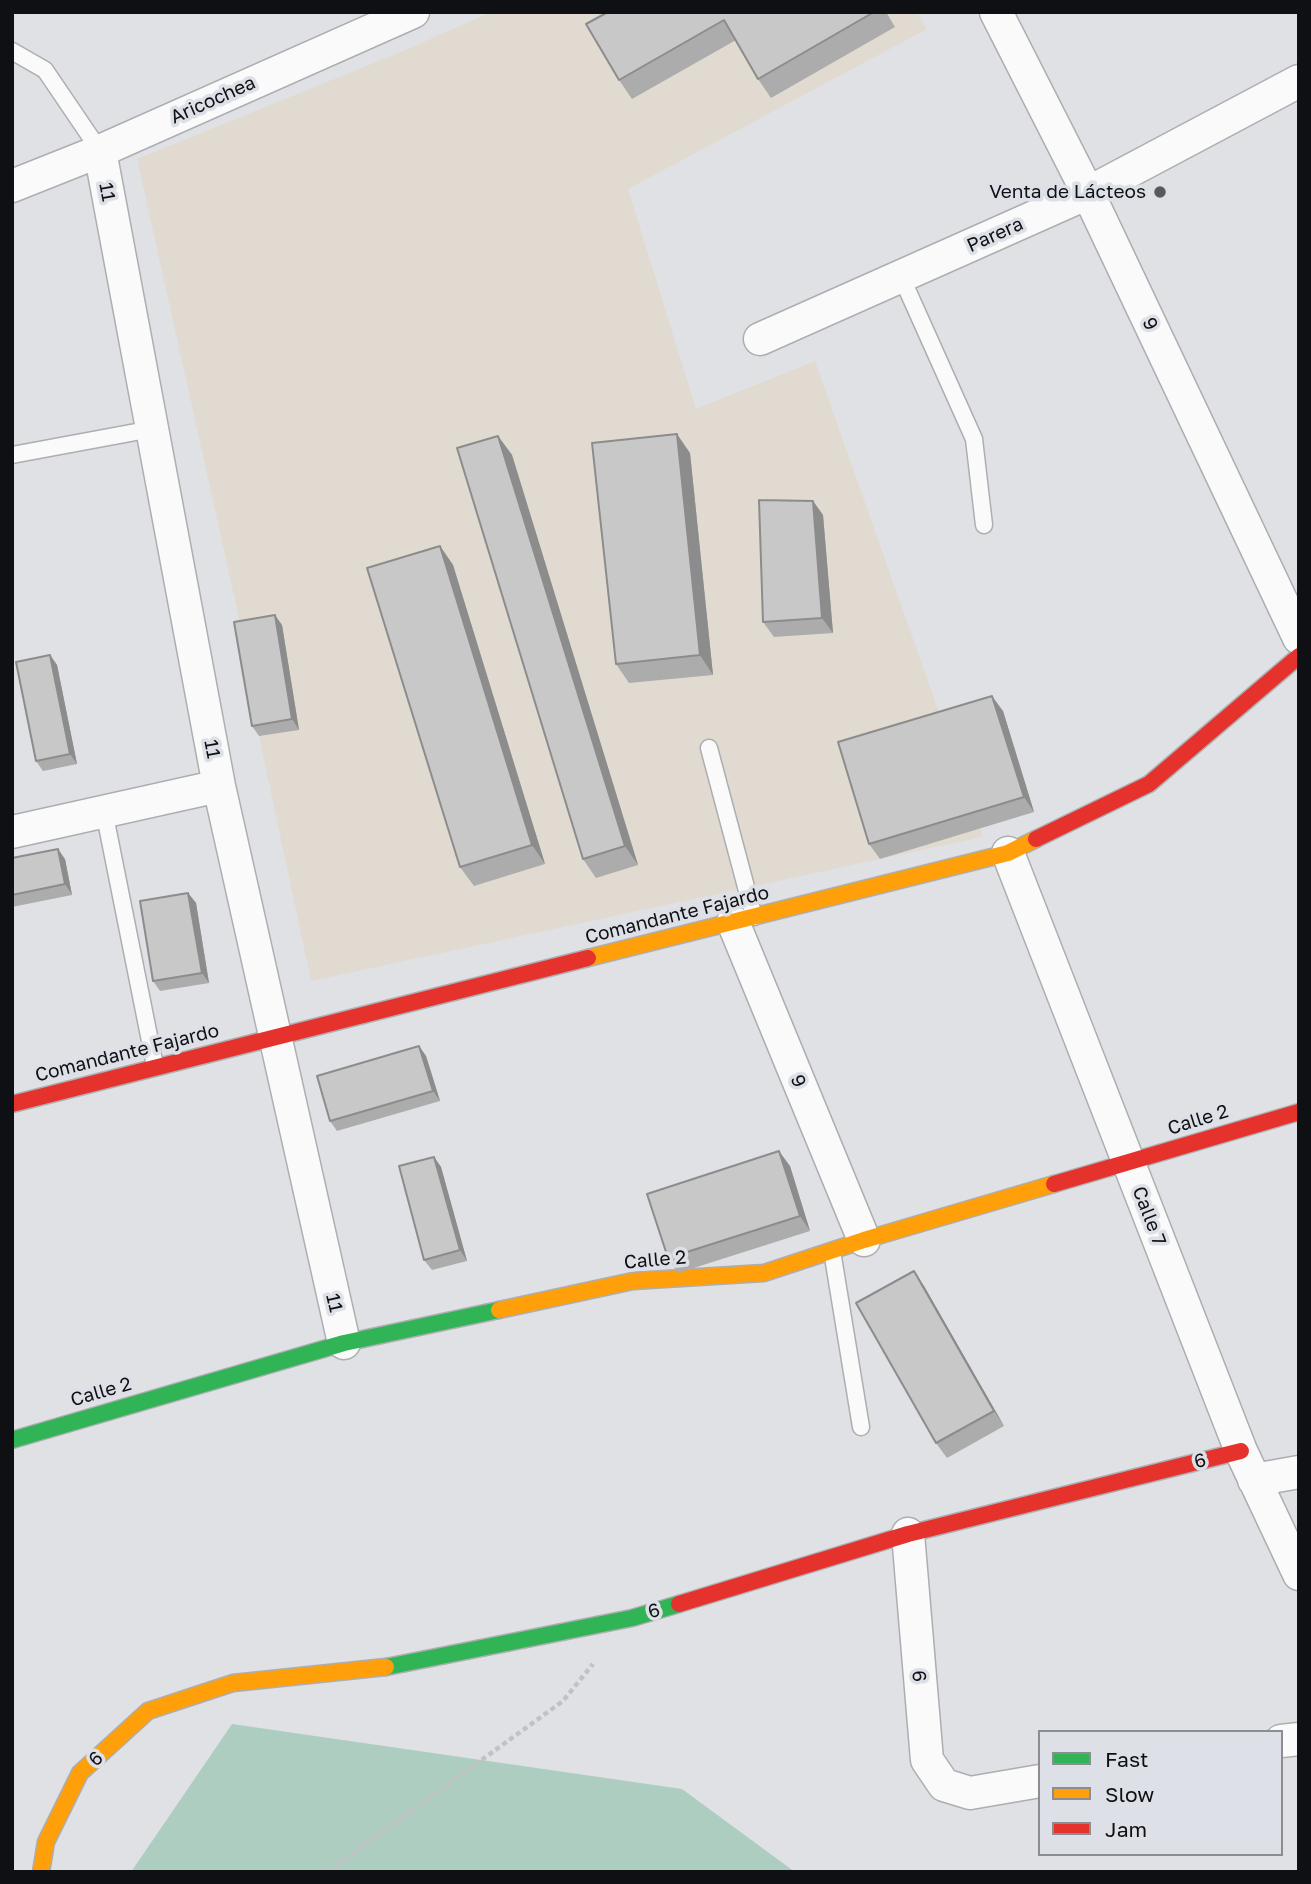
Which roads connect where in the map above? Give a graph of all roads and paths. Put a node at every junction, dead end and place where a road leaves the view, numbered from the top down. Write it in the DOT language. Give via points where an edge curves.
graph roads {
  1 [pos="413,12"];
  2 [pos="996,12"];
  3 [pos="12,51"];
  4 [pos="1299,81"];
  5 [pos="100,152"];
  6 [pos="12,186"];
  7 [pos="1088,193"];
  8 [pos="901,276"];
  9 [pos="760,339"];
  10 [pos="152,429"];
  11 [pos="12,455"];
  12 [pos="984,525"];
  13 [pos="1299,638"];
  14 [pos="1299,656"];
  15 [pos="709,748"];
  16 [pos="219,786"];
  17 [pos="104,811"];
  18 [pos="12,832"];
  19 [pos="1008,853"];
  20 [pos="744,920"];
  21 [pos="274,1038"];
  22 [pos="155,1066"];
  23 [pos="12,1104"];
  24 [pos="1299,1112"];
  25 [pos="1128,1163"];
  26 [pos="864,1240"];
  27 [pos="832,1251"];
  28 [pos="344,1343"];
  29 [pos="861,1427"];
  30 [pos="12,1440"];
  31 [pos="1241,1451"];
  32 [pos="1299,1472"];
  33 [pos="1254,1480"];
  34 [pos="908,1534"];
  35 [pos="1299,1574"];
  36 [pos="597,1659"];
  37 [pos="1038,1781"];
  38 [pos="41,1872"];
  39 [pos="333,1872"];
  1 -- 5 [label="street, Aricochea"];
  2 -- 7 [label="street, 9"];
  3 -- 5 [label="lane" via="45,70"];
  4 -- 7 [label="street, Parera"];
  5 -- 6 [label="street, Aricochea"];
  5 -- 10 [label="street, 11"];
  7 -- 8 [label="street, Parera"];
  7 -- 13 [label="street, 9"];
  8 -- 9 [label="street, Parera"];
  8 -- 12 [label="lane" via="974,439"];
  10 -- 11 [label="lane"];
  10 -- 16 [label="street, 11"];
  14 -- 19 [label="street, Comandante Fajardo" via="1149,784"];
  15 -- 20 [label="lane"];
  16 -- 17 [label="street"];
  16 -- 21 [label="street, 11"];
  17 -- 18 [label="street"];
  17 -- 22 [label="lane"];
  19 -- 20 [label="street, Comandante Fajardo"];
  19 -- 25 [label="street, Calle 7"];
  20 -- 21 [label="street, Comandante Fajardo"];
  20 -- 26 [label="street, 9"];
  21 -- 22 [label="street, Comandante Fajardo"];
  21 -- 28 [label="street, 11"];
  22 -- 23 [label="street, Comandante Fajardo"];
  24 -- 25 [label="street, Calle 2"];
  25 -- 26 [label="street, Calle 2"];
  25 -- 31 [label="street, Calle 7"];
  26 -- 27 [label="street, Calle 2"];
  27 -- 28 [label="street, Calle 2" via="764,1273 633,1281"];
  27 -- 29 [label="lane"];
  28 -- 30 [label="street, Calle 2"];
  31 -- 33 [label="street, Calle 7"];
  31 -- 34 [label="street, 6"];
  32 -- 33 [label="street"];
  33 -- 35 [label="street, Calle 7"];
  34 -- 37 [label="street, 9" via="926,1760 944,1785 970,1793"];
  34 -- 38 [label="street, 6" via="632,1618 372,1670 233,1683 148,1711 80,1773 47,1842"];
  36 -- 39 [label="path" via="563,1701"];
}
